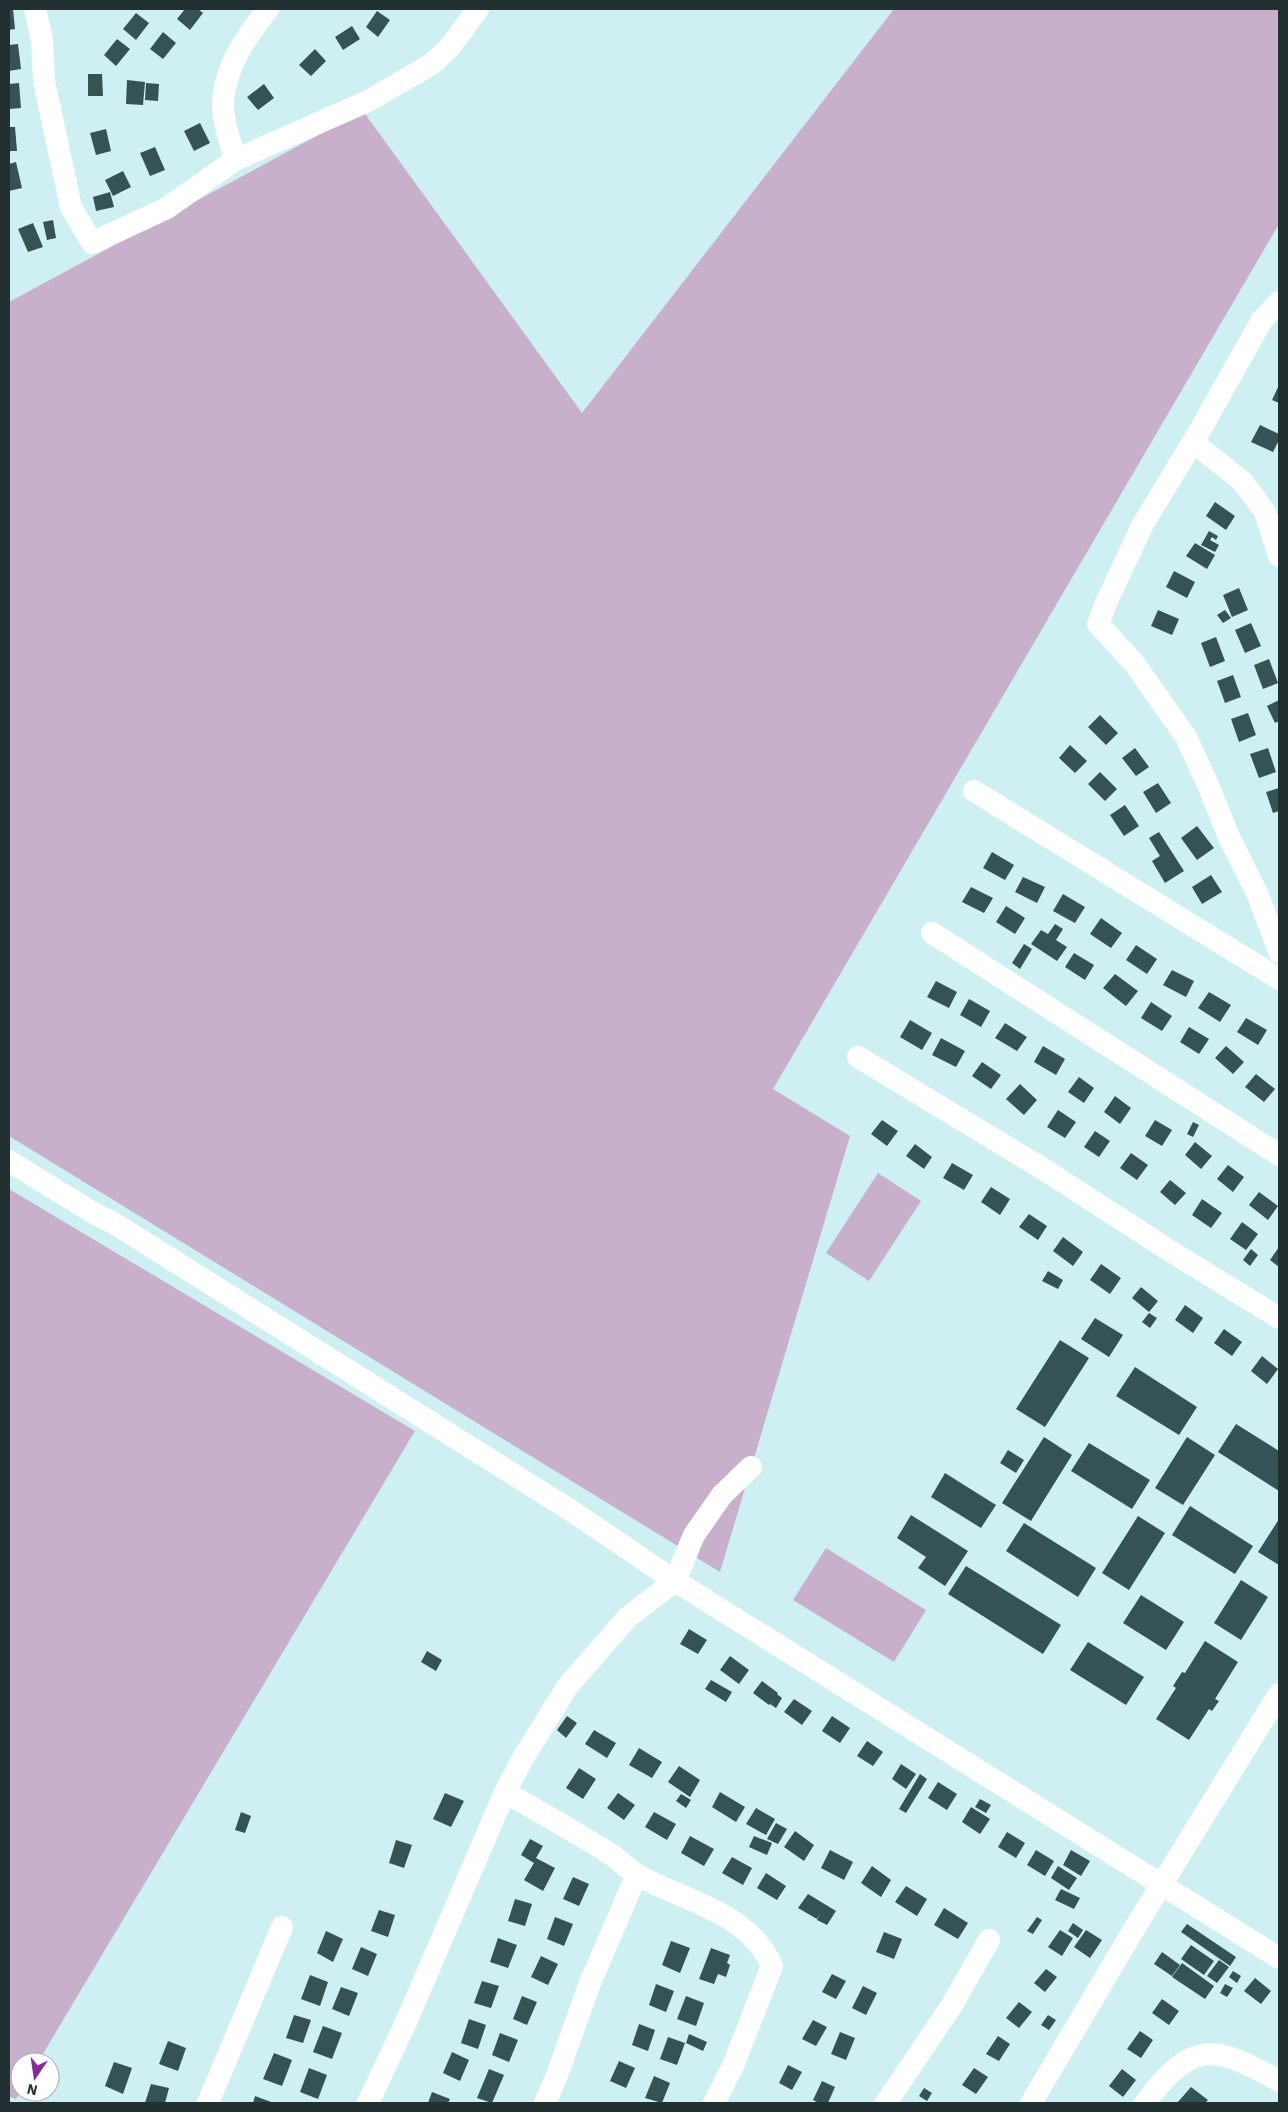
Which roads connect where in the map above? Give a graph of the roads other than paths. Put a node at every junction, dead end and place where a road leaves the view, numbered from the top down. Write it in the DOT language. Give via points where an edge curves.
graph roads {
  1 [pos="35,9"];
  2 [pos="268,9"];
  3 [pos="478,9"];
  4 [pos="235,160"];
  5 [pos="1279,302"];
  6 [pos="1193,442"];
  7 [pos="1279,556"];
  8 [pos="974,791"];
  9 [pos="932,933"];
  10 [pos="1279,952"];
  11 [pos="1279,980"];
  12 [pos="858,1057"];
  13 [pos="1279,1154"];
  14 [pos="9,1161"];
  15 [pos="1279,1318"];
  16 [pos="751,1467"];
  17 [pos="675,1581"];
  18 [pos="1279,1694"];
  19 [pos="505,1792"];
  20 [pos="637,1874"];
  21 [pos="1163,1884"];
  22 [pos="282,1927"];
  23 [pos="989,1940"];
  24 [pos="1279,1958"];
  25 [pos="1279,2081"];
  26 [pos="208,2103"];
  27 [pos="368,2103"];
  28 [pos="545,2103"];
  29 [pos="714,2103"];
  30 [pos="886,2103"];
  31 [pos="1031,2103"];
  32 [pos="1145,2103"];
  1 -- 4 [label="street" via="42,40 44,81 71,207 92,243 167,208"];
  2 -- 4 [label="street" via="248,35 226,76 223,107"];
  3 -- 4 [label="street" via="450,47 432,64 368,101"];
  5 -- 6 [label="street" via="1262,320"];
  6 -- 7 [label="street" via="1242,482 1265,512"];
  6 -- 10 [label="street" via="1143,524 1098,624 1134,663 1186,737 1258,895"];
  8 -- 11 [label="street"];
  9 -- 13 [label="street"];
  12 -- 15 [label="street"];
  14 -- 17 [label="street" via="417,1412"];
  16 -- 17 [label="street" via="722,1495 694,1535"];
  17 -- 19 [label="street" via="628,1617 567,1687"];
  17 -- 21 [label="street"];
  18 -- 21 [label="street"];
  19 -- 20 [label="street" via="609,1853"];
  19 -- 27 [label="street"];
  20 -- 28 [label="street" via="590,1983"];
  20 -- 29 [label="street" via="715,1910 742,1928 759,1942 772,1966 733,2066"];
  21 -- 24 [label="street"];
  21 -- 31 [label="street"];
  22 -- 26 [label="street"];
  23 -- 30 [label="street" via="952,2005"];
  25 -- 32 [label="street" via="1229,2056 1202,2054 1180,2064"];
}
